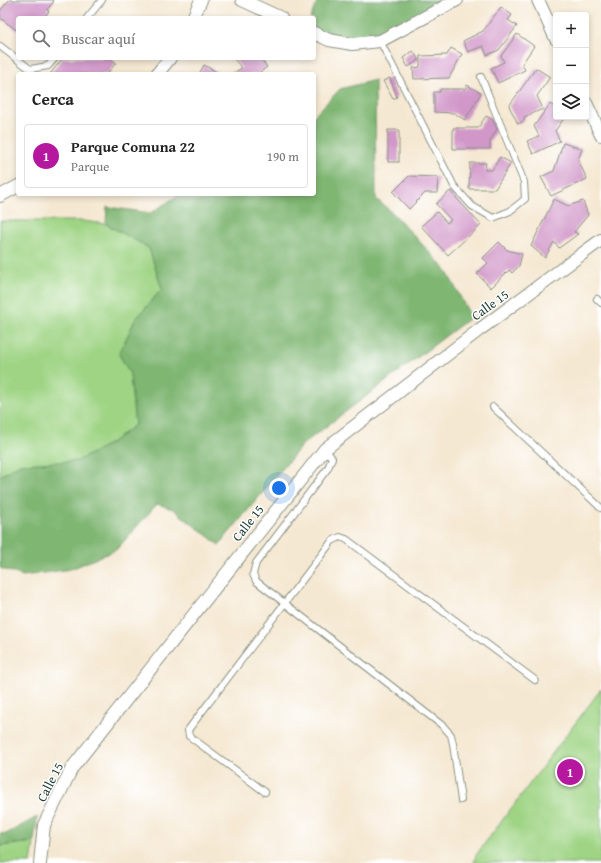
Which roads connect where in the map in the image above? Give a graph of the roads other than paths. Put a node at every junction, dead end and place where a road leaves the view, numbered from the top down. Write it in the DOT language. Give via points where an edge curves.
graph roads {
  1 [pos="102,0"];
  2 [pos="201,0"];
  3 [pos="242,0"];
  4 [pos="457,0"];
  5 [pos="538,0"];
  6 [pos="89,16"];
  7 [pos="194,16"];
  8 [pos="277,16"];
  9 [pos="553,32"];
  10 [pos="316,34"];
  11 [pos="380,41"];
  12 [pos="1,48"];
  13 [pos="16,59"];
  14 [pos="18,60"];
  15 [pos="52,60"];
  16 [pos="168,60"];
  17 [pos="159,72"];
  18 [pos="482,77"];
  19 [pos="589,109"];
  20 [pos="601,135"];
  21 [pos="16,187"];
  22 [pos="0,196"];
  23 [pos="601,240"];
  24 [pos="493,407"];
  25 [pos="325,449"];
  26 [pos="601,508"];
  27 [pos="285,602"];
  28 [pos="535,680"];
  29 [pos="265,792"];
  30 [pos="462,800"];
  31 [pos="40,863"];
  1 -- 6 [label="lane"];
  2 -- 7 [label="street"];
  3 -- 8 [label="street"];
  4 -- 11 [label="street"];
  5 -- 9 [label="street"];
  10 -- 11 [label="street" via="329,40 352,44"];
  11 -- 18 [label="lane" via="454,186 472,206 493,218 510,211 525,199 524,182"];
  12 -- 13 [label="lane"];
  14 -- 15 [label="lane" via="30,69 48,66"];
  16 -- 17 [label="street"];
  19 -- 20 [label="street"];
  21 -- 22 [label="street"];
  23 -- 25 [label="street, Calle 15"];
  24 -- 26 [label="lane"];
  25 -- 27 [label="lane" via="332,458 328,468 256,563 253,574 256,581"];
  25 -- 31 [label="street, Calle 15" via="72,768 44,825"];
  27 -- 28 [label="lane" via="332,540 346,539"];
  27 -- 29 [label="lane" via="187,733"];
  27 -- 30 [label="lane" via="451,735"];
}
